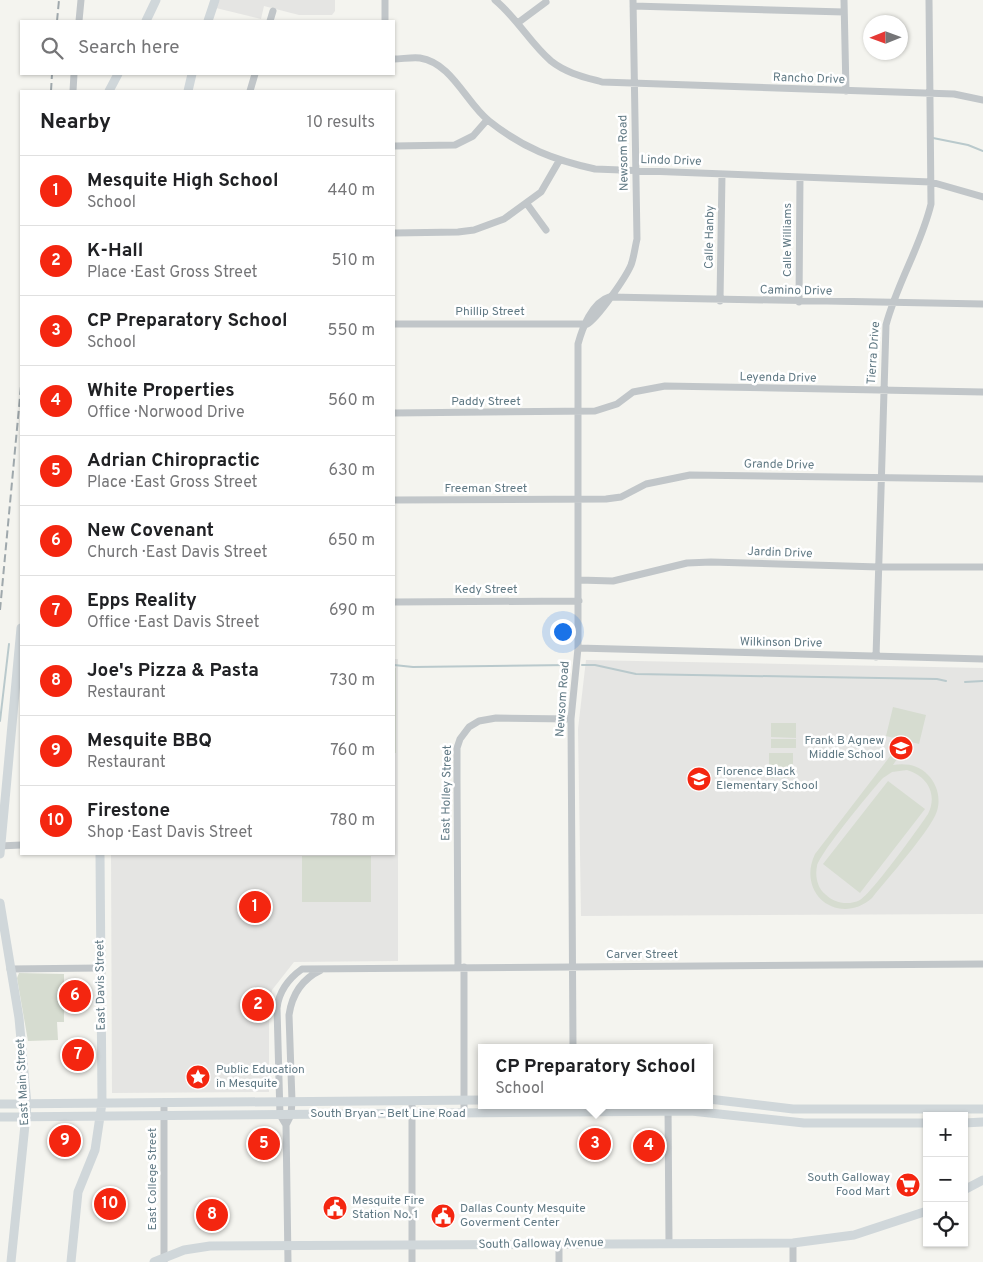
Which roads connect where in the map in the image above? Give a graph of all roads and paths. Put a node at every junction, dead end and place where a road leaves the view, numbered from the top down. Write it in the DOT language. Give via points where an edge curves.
graph roads {
  1 [pos="81,0"];
  2 [pos="156,0"];
  3 [pos="214,0"];
  4 [pos="385,0"];
  5 [pos="495,0"];
  6 [pos="844,0"];
  7 [pos="929,0"];
  8 [pos="546,2"];
  9 [pos="633,3"];
  10 [pos="273,11"];
  11 [pos="844,12"];
  12 [pos="79,20"];
  13 [pos="146,20"];
  14 [pos="208,20"];
  15 [pos="270,20"];
  16 [pos="385,20"];
  17 [pos="519,22"];
  18 [pos="395,59"];
  19 [pos="74,75"];
  20 [pos="117,75"];
  21 [pos="192,75"];
  22 [pos="255,75"];
  23 [pos="634,84"];
  24 [pos="73,90"];
  25 [pos="110,90"];
  26 [pos="188,90"];
  27 [pos="250,90"];
  28 [pos="846,91"];
  29 [pos="930,93"];
  30 [pos="983,100"];
  31 [pos="488,120"];
  32 [pos="395,146"];
  33 [pos="559,161"];
  34 [pos="636,171"];
  35 [pos="722,174"];
  36 [pos="800,177"];
  37 [pos="931,182"];
  38 [pos="983,197"];
  39 [pos="527,204"];
  40 [pos="546,230"];
  41 [pos="395,233"];
  42 [pos="609,297"];
  43 [pos="720,301"];
  44 [pos="800,302"];
  45 [pos="891,304"];
  46 [pos="983,304"];
  47 [pos="395,324"];
  48 [pos="587,324"];
  49 [pos="883,391"];
  50 [pos="983,392"];
  51 [pos="578,412"];
  52 [pos="395,414"];
  53 [pos="881,478"];
  54 [pos="983,479"];
  55 [pos="578,499"];
  56 [pos="395,500"];
  57 [pos="879,567"];
  58 [pos="983,567"];
  59 [pos="578,580"];
  60 [pos="579,601"];
  61 [pos="395,602"];
  62 [pos="20,638"];
  63 [pos="578,648"];
  64 [pos="876,657"];
  65 [pos="983,659"];
  66 [pos="571,718"];
  67 [pos="20,845"];
  68 [pos="0,846"];
  69 [pos="0,854"];
  70 [pos="100,855"];
  71 [pos="0,903"];
  72 [pos="983,964"];
  73 [pos="572,966"];
  74 [pos="461,967"];
  75 [pos="100,968"];
  76 [pos="324,968"];
  77 [pos="10,969"];
  78 [pos="573,1044"];
  79 [pos="713,1099"];
  80 [pos="412,1100"];
  81 [pos="464,1100"];
  82 [pos="478,1100"];
  83 [pos="346,1101"];
  84 [pos="164,1102"];
  85 [pos="280,1102"];
  86 [pos="292,1102"];
  87 [pos="102,1103"];
  88 [pos="0,1104"];
  89 [pos="27,1105"];
  90 [pos="512,1109"];
  91 [pos="573,1109"];
  92 [pos="668,1109"];
  93 [pos="678,1109"];
  94 [pos="983,1109"];
  95 [pos="940,1112"];
  96 [pos="345,1114"];
  97 [pos="412,1114"];
  98 [pos="464,1114"];
  99 [pos="101,1115"];
  100 [pos="280,1115"];
  101 [pos="292,1115"];
  102 [pos="28,1116"];
  103 [pos="164,1116"];
  104 [pos="0,1117"];
  105 [pos="968,1122"];
  106 [pos="983,1122"];
  107 [pos="923,1123"];
  108 [pos="286,1125"];
  109 [pos="983,1180"];
  110 [pos="968,1188"];
  111 [pos="923,1212"];
  112 [pos="669,1242"];
  113 [pos="559,1243"];
  114 [pos="793,1243"];
  115 [pos="412,1246"];
  116 [pos="288,1248"];
  117 [pos="164,1260"];
  118 [pos="11,1262"];
  119 [pos="70,1262"];
  120 [pos="154,1262"];
  121 [pos="288,1262"];
  122 [pos="412,1262"];
  123 [pos="559,1262"];
  124 [pos="793,1262"];
  1 -- 12 [label="street"];
  2 -- 13 [label="main road"];
  3 -- 14 [label="main road"];
  4 -- 16 [label="street"];
  5 -- 17 [label="street, Rancho Drive"];
  6 -- 11 [label="street"];
  7 -- 29 [label="street, Tierra Drive"];
  8 -- 17 [label="street"];
  9 -- 11 [label="street"];
  9 -- 23 [label="street, Newsom Road"];
  10 -- 15 [label="street"];
  11 -- 28 [label="street"];
  17 -- 23 [label="street, Rancho Drive" via="551,60 563,68 602,82"];
  18 -- 31 [label="street, Lindo Drive" via="420,58 442,68"];
  19 -- 24 [label="street"];
  20 -- 25 [label="main road"];
  21 -- 26 [label="main road"];
  22 -- 27 [label="street"];
  23 -- 28 [label="street, Rancho Drive"];
  23 -- 34 [label="street, Newsom Road"];
  28 -- 29 [label="street, Rancho Drive"];
  29 -- 30 [label="street, Rancho Drive"];
  29 -- 37 [label="street, Tierra Drive"];
  31 -- 32 [label="street" via="473,136 455,144"];
  31 -- 33 [label="street, Lindo Drive" via="518,143"];
  33 -- 34 [label="street, Lindo Drive" via="595,169"];
  33 -- 39 [label="street" via="541,192"];
  34 -- 35 [label="street, Lindo Drive"];
  34 -- 42 [label="street, Newsom Road" via="637,239 624,279"];
  35 -- 36 [label="street, Lindo Drive"];
  35 -- 43 [label="street, Calle Hanby"];
  36 -- 37 [label="street, Lindo Drive"];
  36 -- 44 [label="street, Calle Williams"];
  37 -- 38 [label="street, Lindo Drive"];
  37 -- 45 [label="street, Tierra Drive" via="931,204 925,230"];
  39 -- 40 [label="street"];
  39 -- 41 [label="street" via="504,219 474,230"];
  42 -- 43 [label="street, Camino Drive"];
  42 -- 48 [label="street, Newsom Road" via="589,315"];
  43 -- 44 [label="street, Camino Drive"];
  44 -- 45 [label="street, Camino Drive"];
  45 -- 46 [label="street, Camino Drive"];
  45 -- 49 [label="street, Tierra Drive" via="886,325"];
  47 -- 48 [label="street, Phillip Street"];
  48 -- 51 [label="street, Newsom Road" via="578,344"];
  49 -- 50 [label="street, Leyenda Drive"];
  49 -- 51 [label="street, Leyenda Drive" via="649,388 633,392 605,409"];
  49 -- 53 [label="street, Tierra Drive"];
  51 -- 52 [label="street, Paddy Street"];
  51 -- 55 [label="street, Newsom Road"];
  53 -- 54 [label="street, Grande Drive"];
  53 -- 55 [label="street, Grande Drive" via="690,475 646,484 621,497"];
  53 -- 57 [label="street, Tierra Drive"];
  55 -- 56 [label="street, Freeman Street"];
  55 -- 59 [label="street, Newsom Road"];
  57 -- 58 [label="street, Jardin Drive"];
  57 -- 59 [label="street, Jardin Drive" via="703,562 614,581"];
  57 -- 64 [label="street, Tierra Drive"];
  59 -- 60 [label="street, Newsom Road"];
  60 -- 61 [label="street, Kedy Street"];
  60 -- 63 [label="street, Newsom Road"];
  62 -- 68 [label="main road"];
  63 -- 64 [label="street, Wilkinson Drive"];
  63 -- 66 [label="street, Newsom Road"];
  64 -- 65 [label="street, Wilkinson Drive"];
  66 -- 73 [label="street, Newsom Road"];
  66 -- 74 [label="street, East Holley Street" via="479,721 469,727 460,739 457,780"];
  67 -- 68 [label="street"];
  68 -- 69 [label="main road"];
  70 -- 75 [label="main road, East Davis Street"];
  71 -- 77 [label="main road, East Main Street"];
  72 -- 73 [label="street, Carver Street"];
  73 -- 74 [label="street, Carver Street"];
  73 -- 78 [label="street, Newsom Road"];
  74 -- 76 [label="street, Carver Street"];
  74 -- 81 [label="street, East Holley Street"];
  75 -- 77 [label="street"];
  75 -- 87 [label="main road, East Davis Street"];
  76 -- 85 [label="street, Carver Street" via="302,968 291,977 278,997"];
  76 -- 86 [label="street" via="307,977 290,1006"];
  77 -- 89 [label="main road, East Main Street" via="19,1018"];
  79 -- 95 [label="main road" via="793,1109"];
  80 -- 81 [label="main road, South Bryan - Belt Line Road"];
  80 -- 83 [label="main road, South Bryan - Belt Line Road"];
  80 -- 97 [label="street"];
  81 -- 82 [label="main road, South Bryan - Belt Line Road"];
  81 -- 98 [label="street, East Holley Street"];
  83 -- 86 [label="main road, South Bryan - Belt Line Road"];
  83 -- 96 [label="main road"];
  84 -- 85 [label="main road, South Bryan - Belt Line Road"];
  84 -- 87 [label="main road, South Bryan - Belt Line Road"];
  84 -- 103 [label="street, East College Street"];
  85 -- 86 [label="main road, South Bryan - Belt Line Road"];
  85 -- 100 [label="street"];
  86 -- 101 [label="street"];
  87 -- 89 [label="main road, South Bryan - Belt Line Road"];
  87 -- 99 [label="main road, East Davis Street"];
  88 -- 89 [label="main road, South Bryan - Belt Line Road"];
  89 -- 102 [label="main road, East Main Street"];
  90 -- 91 [label="main road, South Bryan - Belt Line Road"];
  90 -- 98 [label="main road, South Bryan - Belt Line Road"];
  92 -- 112 [label="street"];
  93 -- 107 [label="main road, South Bryan - Belt Line Road" via="804,1123"];
  94 -- 95 [label="main road"];
  96 -- 97 [label="main road, South Bryan - Belt Line Road"];
  96 -- 101 [label="main road, South Bryan - Belt Line Road"];
  97 -- 98 [label="main road, South Bryan - Belt Line Road"];
  97 -- 115 [label="street"];
  99 -- 102 [label="main road, South Bryan - Belt Line Road"];
  99 -- 103 [label="main road, South Bryan - Belt Line Road"];
  99 -- 119 [label="main road, East Davis Street" via="95,1150 78,1192"];
  100 -- 101 [label="main road, South Bryan - Belt Line Road"];
  100 -- 103 [label="main road, South Bryan - Belt Line Road"];
  100 -- 108 [label="street"];
  101 -- 108 [label="street"];
  102 -- 104 [label="main road, South Bryan - Belt Line Road"];
  102 -- 118 [label="main road, East Main Street"];
  103 -- 117 [label="street, East College Street"];
  105 -- 106 [label="main road"];
  108 -- 116 [label="street"];
  109 -- 110 [label="main road"];
  111 -- 114 [label="main road, South Galloway Avenue" via="854,1235"];
  112 -- 113 [label="main road, South Galloway Avenue"];
  112 -- 114 [label="main road, South Galloway Avenue"];
  113 -- 115 [label="main road, South Galloway Avenue"];
  113 -- 123 [label="street"];
  114 -- 124 [label="street"];
  115 -- 116 [label="main road, South Galloway Avenue"];
  115 -- 122 [label="street"];
  116 -- 117 [label="main road, South Galloway Avenue" via="210,1246 184,1250"];
  116 -- 121 [label="street"];
  117 -- 120 [label="main road, South Galloway Avenue"];
}
